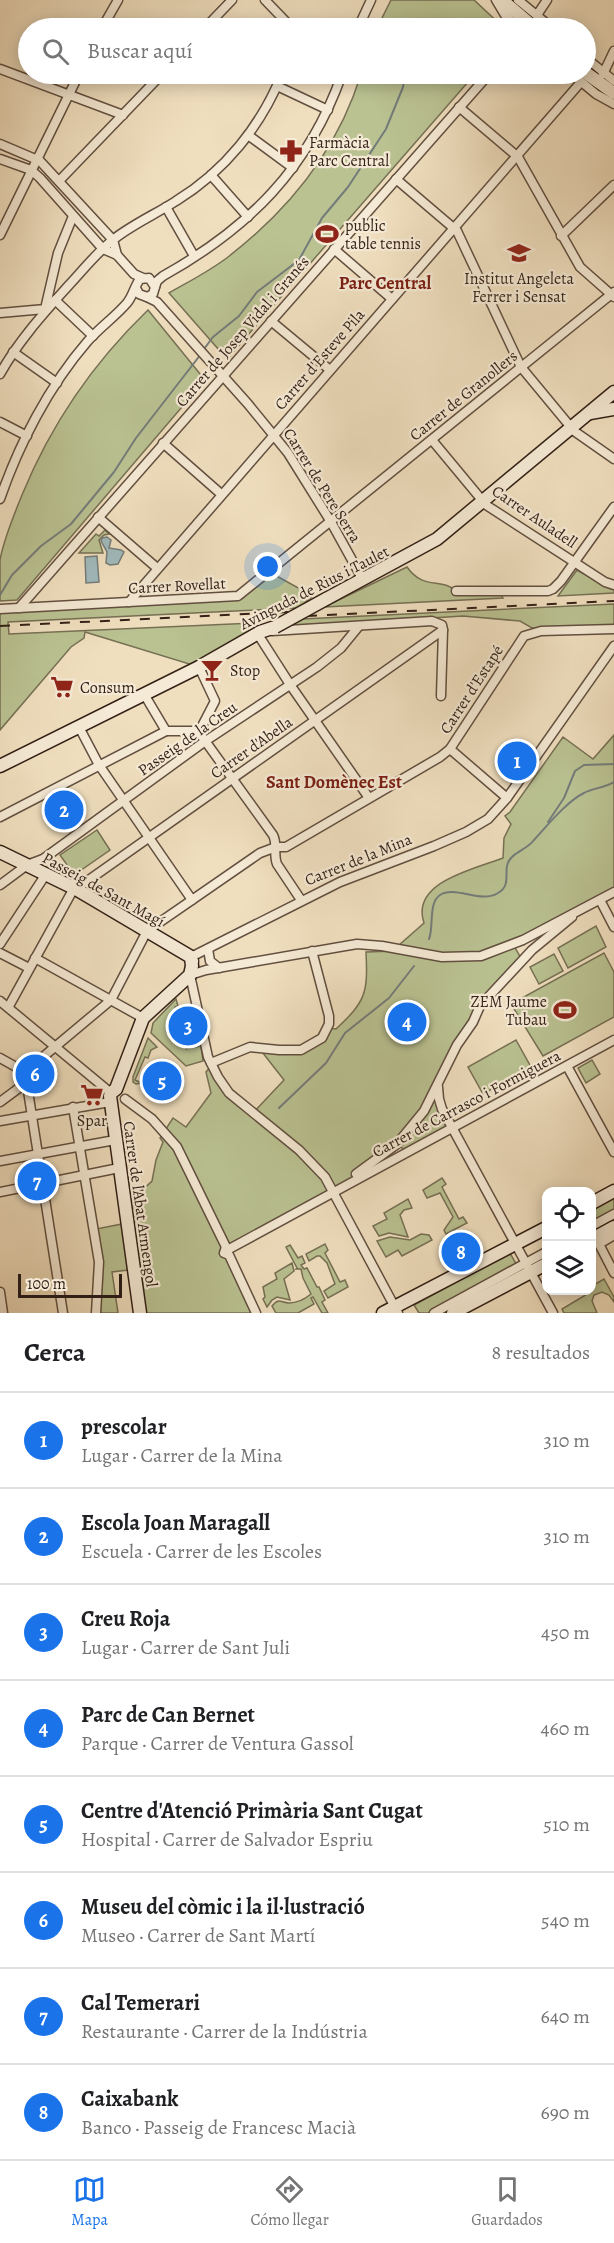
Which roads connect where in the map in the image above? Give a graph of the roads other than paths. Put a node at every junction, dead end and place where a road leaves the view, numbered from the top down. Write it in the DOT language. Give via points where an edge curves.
graph roads {
  1 [pos="118,0"];
  2 [pos="232,0"];
  3 [pos="265,0"];
  4 [pos="371,0"];
  5 [pos="496,0"];
  6 [pos="502,0"];
  7 [pos="518,0"];
  8 [pos="547,0"];
  9 [pos="537,15"];
  10 [pos="108,18"];
  11 [pos="215,18"];
  12 [pos="282,18"];
  13 [pos="363,18"];
  14 [pos="508,18"];
  15 [pos="523,18"];
  16 [pos="540,18"];
  17 [pos="614,51"];
  18 [pos="596,68"];
  19 [pos="0,69"];
  20 [pos="603,74"];
  21 [pos="18,76"];
  22 [pos="614,81"];
  23 [pos="41,84"];
  24 [pos="74,84"];
  25 [pos="152,84"];
  26 [pos="338,84"];
  27 [pos="480,84"];
  28 [pos="577,84"];
  29 [pos="588,84"];
  30 [pos="596,84"];
  31 [pos="277,86"];
  32 [pos="614,93"];
  33 [pos="69,94"];
  34 [pos="614,104"];
  35 [pos="459,106"];
  36 [pos="328,111"];
  37 [pos="123,115"];
  38 [pos="248,135"];
  39 [pos="0,144"];
  40 [pos="517,156"];
  41 [pos="37,158"];
  42 [pos="0,159"];
  43 [pos="293,168"];
  44 [pos="31,170"];
  45 [pos="211,175"];
  46 [pos="396,179"];
  47 [pos="59,181"];
  48 [pos="614,185"];
  49 [pos="166,207"];
  50 [pos="73,216"];
  51 [pos="248,217"];
  52 [pos="454,228"];
  53 [pos="0,235"];
  54 [pos="561,236"];
  55 [pos="113,240"];
  56 [pos="102,249"];
  57 [pos="334,249"];
  58 [pos="117,255"];
  59 [pos="194,256"];
  60 [pos="141,276"];
  61 [pos="163,276"];
  62 [pos="136,287"];
  63 [pos="155,288"];
  64 [pos="613,294"];
  65 [pos="146,297"];
  66 [pos="392,299"];
  67 [pos="55,300"];
  68 [pos="157,302"];
  69 [pos="126,304"];
  70 [pos="45,309"];
  71 [pos="0,313"];
  72 [pos="271,321"];
  73 [pos="93,336"];
  74 [pos="13,352"];
  75 [pos="521,367"];
  76 [pos="330,370"];
  77 [pos="220,373"];
  78 [pos="0,374"];
  79 [pos="57,383"];
  80 [pos="614,392"];
  81 [pos="614,409"];
  82 [pos="589,414"];
  83 [pos="0,422"];
  84 [pos="572,428"];
  85 [pos="273,434"];
  86 [pos="27,436"];
  87 [pos="432,440"];
  88 [pos="164,443"];
  89 [pos="614,459"];
  90 [pos="221,494"];
  91 [pos="0,496"];
  92 [pos="483,502"];
  93 [pos="614,507"];
  94 [pos="98,517"];
  95 [pos="330,522"];
  96 [pos="575,562"];
  97 [pos="157,568"];
  98 [pos="363,580"];
  99 [pos="610,584"];
  100 [pos="456,591"];
  101 [pos="129,602"];
  102 [pos="19,608"];
  103 [pos="0,609"];
  104 [pos="359,626"];
  105 [pos="443,627"];
  106 [pos="614,629"];
  107 [pos="259,633"];
  108 [pos="614,646"];
  109 [pos="199,667"];
  110 [pos="291,686"];
  111 [pos="144,694"];
  112 [pos="441,696"];
  113 [pos="316,720"];
  114 [pos="79,727"];
  115 [pos="199,730"];
  116 [pos="166,731"];
  117 [pos="206,740"];
  118 [pos="450,749"];
  119 [pos="99,765"];
  120 [pos="0,766"];
  121 [pos="233,779"];
  122 [pos="369,798"];
  123 [pos="507,798"];
  124 [pos="124,802"];
  125 [pos="0,817"];
  126 [pos="149,838"];
  127 [pos="276,847"];
  128 [pos="0,852"];
  129 [pos="27,865"];
  130 [pos="46,874"];
  131 [pos="0,885"];
  132 [pos="75,889"];
  133 [pos="614,892"];
  134 [pos="192,900"];
  135 [pos="301,900"];
  136 [pos="600,900"];
  137 [pos="583,908"];
  138 [pos="545,927"];
  139 [pos="614,927"];
  140 [pos="147,931"];
  141 [pos="550,936"];
  142 [pos="520,941"];
  143 [pos="0,944"];
  144 [pos="208,949"];
  145 [pos="312,951"];
  146 [pos="529,951"];
  147 [pos="0,953"];
  148 [pos="191,957"];
  149 [pos="35,958"];
  150 [pos="29,968"];
  151 [pos="220,968"];
  152 [pos="206,970"];
  153 [pos="190,975"];
  154 [pos="111,1000"];
  155 [pos="0,1001"];
  156 [pos="9,1006"];
  157 [pos="143,1018"];
  158 [pos="614,1040"];
  159 [pos="56,1046"];
  160 [pos="0,1058"];
  161 [pos="211,1063"];
  162 [pos="567,1066"];
  163 [pos="25,1072"];
  164 [pos="27,1082"];
  165 [pos="438,1086"];
  166 [pos="112,1096"];
  167 [pos="1,1100"];
  168 [pos="73,1107"];
  169 [pos="442,1108"];
  170 [pos="424,1111"];
  171 [pos="33,1114"];
  172 [pos="0,1121"];
  173 [pos="453,1127"];
  174 [pos="115,1140"];
  175 [pos="79,1147"];
  176 [pos="614,1152"];
  177 [pos="38,1154"];
  178 [pos="0,1161"];
  179 [pos="119,1168"];
  180 [pos="84,1176"];
  181 [pos="43,1185"];
  182 [pos="614,1191"];
  183 [pos="0,1192"];
  184 [pos="332,1192"];
  185 [pos="596,1200"];
  186 [pos="614,1214"];
  187 [pos="596,1223"];
  188 [pos="614,1227"];
  189 [pos="542,1230"];
  190 [pos="614,1235"];
  191 [pos="596,1236"];
  192 [pos="516,1244"];
  193 [pos="229,1250"];
  194 [pos="542,1256"];
  195 [pos="542,1265"];
  196 [pos="529,1268"];
  197 [pos="614,1273"];
  198 [pos="0,1292"];
  199 [pos="396,1310"];
  200 [pos="3,1313"];
  201 [pos="63,1313"];
  202 [pos="96,1313"];
  203 [pos="140,1313"];
  204 [pos="256,1313"];
  205 [pos="383,1313"];
  206 [pos="434,1313"];
  207 [pos="453,1313"];
  208 [pos="553,1313"];
  1 -- 10 [label="street"];
  2 -- 11 [label="street"];
  3 -- 12 [label="street"];
  4 -- 13 [label="street"];
  5 -- 14 [label="street"];
  6 -- 15 [label="street"];
  7 -- 9 [label="street"];
  8 -- 9 [label="street"];
  9 -- 16 [label="street"];
  17 -- 20 [label="street"];
  18 -- 20 [label="street"];
  19 -- 21 [label="street"];
  20 -- 22 [label="street"];
  23 -- 33 [label="street"];
  24 -- 33 [label="street"];
  25 -- 37 [label="street"];
  26 -- 36 [label="street"];
  27 -- 35 [label="street, Carrer de Josep Vidal i Granés"];
  28 -- 40 [label="street, Carrer d'Esteve Pila"];
  29 -- 34 [label="street" via="596,94"];
  30 -- 32 [label="street"];
  31 -- 36 [label="street"];
  31 -- 38 [label="street"];
  33 -- 37 [label="street"];
  33 -- 41 [label="street"];
  35 -- 40 [label="street"];
  35 -- 46 [label="street, Carrer de Josep Vidal i Granés"];
  36 -- 43 [label="street"];
  37 -- 47 [label="street"];
  38 -- 43 [label="street"];
  38 -- 45 [label="street"];
  39 -- 41 [label="street"];
  40 -- 52 [label="street, Carrer d'Esteve Pila"];
  40 -- 54 [label="street"];
  41 -- 44 [label="street"];
  41 -- 47 [label="street"];
  42 -- 44 [label="street"];
  43 -- 51 [label="street"];
  44 -- 50 [label="street"];
  44 -- 53 [label="street"];
  45 -- 49 [label="street"];
  45 -- 51 [label="street"];
  46 -- 52 [label="street"];
  46 -- 57 [label="street, Carrer de Josep Vidal i Granés"];
  47 -- 55 [label="street"];
  48 -- 54 [label="street"];
  49 -- 55 [label="street"];
  49 -- 59 [label="street"];
  50 -- 56 [label="street"];
  50 -- 70 [label="street" via="58,253"];
  51 -- 59 [label="street"];
  52 -- 66 [label="street, Carrer d'Esteve Pila"];
  52 -- 75 [label="street"];
  54 -- 64 [label="street" via="580,267"];
  55 -- 56 [label="street"];
  55 -- 58 [label="street"];
  56 -- 58 [label="street"];
  56 -- 67 [label="street"];
  57 -- 66 [label="street"];
  57 -- 72 [label="street, Carrer de Josep Vidal i Granés"];
  58 -- 60 [label="street"];
  59 -- 61 [label="street"];
  60 -- 61 [label="street"];
  60 -- 62 [label="street"];
  60 -- 63 [label="street" via="152,280"];
  61 -- 63 [label="street"];
  62 -- 65 [label="street"];
  62 -- 69 [label="street"];
  63 -- 65 [label="street"];
  63 -- 68 [label="street"];
  64 -- 75 [label="street, Carrer de Granollers"];
  65 -- 68 [label="street, Carrer de Pere Serra"];
  65 -- 69 [label="street"];
  66 -- 76 [label="street, Carrer d'Esteve Pila"];
  67 -- 70 [label="street"];
  67 -- 73 [label="street"];
  68 -- 77 [label="street, Carrer de Pere Serra"];
  69 -- 73 [label="street"];
  70 -- 71 [label="street"];
  70 -- 74 [label="street"];
  72 -- 76 [label="street"];
  72 -- 77 [label="street, Carrer de Josep Vidal i Granés"];
  73 -- 79 [label="street"];
  74 -- 78 [label="street"];
  74 -- 79 [label="street"];
  75 -- 84 [label="street"];
  75 -- 87 [label="street, Carrer de Granollers"];
  76 -- 85 [label="street, Carrer d'Esteve Pila"];
  77 -- 85 [label="street, Carrer de Pere Serra"];
  77 -- 88 [label="street, Carrer de Josep Vidal i Granés"];
  79 -- 86 [label="street"];
  80 -- 82 [label="street, Avinguda de Rius i Taulet"];
  81 -- 82 [label="street"];
  82 -- 84 [label="street, Avinguda de Rius i Taulet"];
  83 -- 86 [label="street"];
  84 -- 89 [label="street"];
  84 -- 92 [label="street, Avinguda de Rius i Taulet"];
  85 -- 90 [label="street, Carrer d'Esteve Pila"];
  85 -- 95 [label="street, Carrer de Pere Serra"];
  86 -- 91 [label="street"];
  87 -- 92 [label="street, Carrer Auladell"];
  87 -- 95 [label="street, Carrer de Granollers"];
  88 -- 90 [label="street"];
  88 -- 94 [label="street, Carrer de Josep Vidal i Granés"];
  90 -- 97 [label="street, Carrer d'Esteve Pila"];
  92 -- 96 [label="street, Carrer Auladell"];
  92 -- 98 [label="street, Avinguda de Rius i Taulet" via="437,539"];
  93 -- 96 [label="street"];
  94 -- 97 [label="street"];
  94 -- 102 [label="street, Carrer de Josep Vidal i Granés"];
  95 -- 98 [label="street, Carrer de Pere Serra"];
  95 -- 101 [label="street, Carrer Rovellat" via="238,596"];
  96 -- 99 [label="street, Carrer Auladell"];
  96 -- 100 [label="street" via="548,591"];
  97 -- 101 [label="street, Carrer d'Esteve Pila"];
  98 -- 107 [label="street, Avinguda de Rius i Taulet, bridge"];
  101 -- 102 [label="street, Carrer Rovellat"];
  102 -- 103 [label="street, Carrer Rovellat"];
  104 -- 105 [label="street" via="432,621"];
  104 -- 107 [label="street"];
  104 -- 110 [label="street, Passeig de la Creu" via="341,648"];
  105 -- 112 [label="street"];
  105 -- 113 [label="street, Carrer d'Abella"];
  106 -- 118 [label="street, Carrer d'Estapé" via="542,631 524,636"];
  107 -- 109 [label="street, Avinguda de Rius i Taulet"];
  107 -- 110 [label="street"];
  108 -- 123 [label="street, Carrer de la Mina"];
  109 -- 111 [label="street, Avinguda de Rius i Taulet"];
  109 -- 115 [label="street" via="215,701"];
  110 -- 113 [label="street"];
  110 -- 117 [label="street, Passeig de la Creu"];
  111 -- 114 [label="street, Avinguda de Rius i Taulet"];
  111 -- 116 [label="street"];
  113 -- 121 [label="street, Carrer d'Abella"];
  113 -- 122 [label="street"];
  114 -- 119 [label="street"];
  114 -- 120 [label="street, Avinguda de Rius i Taulet"];
  115 -- 116 [label="street"];
  115 -- 117 [label="street"];
  116 -- 119 [label="street"];
  117 -- 121 [label="street"];
  117 -- 124 [label="street, Passeig de la Creu"];
  118 -- 122 [label="street, Carrer d'Estapé"];
  118 -- 123 [label="street"];
  119 -- 124 [label="street"];
  119 -- 125 [label="street"];
  121 -- 126 [label="street, Carrer d'Abella"];
  121 -- 127 [label="street" via="273,835"];
  122 -- 127 [label="street, Carrer d'Estapé" via="286,847"];
  123 -- 135 [label="street, Carrer de la Mina" via="488,819 466,832"];
  124 -- 126 [label="street"];
  124 -- 129 [label="street, Passeig de la Creu" via="43,859"];
  126 -- 132 [label="street, Carrer d'Abella"];
  126 -- 134 [label="street"];
  127 -- 134 [label="street, Carrer d'Estapé" via="260,853"];
  127 -- 135 [label="street" via="276,864"];
  128 -- 129 [label="street, Passeig de Sant Magí"];
  129 -- 130 [label="street, Passeig de Sant Magí"];
  129 -- 131 [label="street, Passeig de la Creu"];
  130 -- 132 [label="street, Passeig de Sant Magí"];
  130 -- 143 [label="street"];
  132 -- 140 [label="street, Passeig de Sant Magí"];
  132 -- 149 [label="street"];
  133 -- 136 [label="street"];
  134 -- 140 [label="street, Carrer d'Estapé"];
  135 -- 144 [label="street, Carrer de la Mina"];
  136 -- 137 [label="street"];
  136 -- 139 [label="street"];
  137 -- 138 [label="street"];
  137 -- 141 [label="street"];
  138 -- 141 [label="street"];
  138 -- 142 [label="street"];
  140 -- 148 [label="street, Passeig de Sant Magí"];
  140 -- 154 [label="street"];
  141 -- 146 [label="street"];
  142 -- 145 [label="street" via="481,956 458,958 357,944"];
  142 -- 146 [label="street" via="521,949"];
  144 -- 148 [label="street, Carrer de la Mina"];
  144 -- 151 [label="street" via="210,961"];
  145 -- 151 [label="street"];
  145 -- 161 [label="street" via="330,1024 322,1038 301,1050 250,1047"];
  146 -- 165 [label="street" via="480,1006"];
  147 -- 150 [label="street"];
  148 -- 152 [label="street" via="199,968"];
  148 -- 153 [label="street"];
  149 -- 150 [label="street"];
  149 -- 154 [label="street"];
  150 -- 156 [label="street"];
  151 -- 152 [label="street"];
  152 -- 153 [label="street"];
  153 -- 157 [label="street"];
  153 -- 161 [label="street"];
  154 -- 157 [label="street"];
  154 -- 159 [label="street"];
  155 -- 156 [label="street"];
  156 -- 159 [label="street"];
  157 -- 166 [label="street"];
  158 -- 162 [label="street, Carrer de Carrasco i Formiguera"];
  159 -- 163 [label="street"];
  159 -- 166 [label="street"];
  160 -- 163 [label="street"];
  161 -- 184 [label="street" via="229,1093 312,1162"];
  162 -- 173 [label="street, Carrer de Carrasco i Formiguera"];
  162 -- 176 [label="street"];
  163 -- 164 [label="street"];
  164 -- 167 [label="street"];
  164 -- 171 [label="street"];
  165 -- 169 [label="street"];
  165 -- 170 [label="street"];
  166 -- 168 [label="street"];
  166 -- 174 [label="street, Carrer de l'Abat Armengol"];
  166 -- 193 [label="street" via="123,1092 124,1099 152,1119 177,1147"];
  168 -- 171 [label="street"];
  168 -- 175 [label="street"];
  169 -- 170 [label="street" via="435,1106"];
  169 -- 173 [label="street"];
  170 -- 184 [label="street" via="397,1144"];
  171 -- 172 [label="street"];
  171 -- 177 [label="street"];
  173 -- 184 [label="street, Carrer de Carrasco i Formiguera"];
  173 -- 192 [label="street"];
  174 -- 175 [label="street"];
  174 -- 179 [label="street, Carrer de l'Abat Armengol"];
  175 -- 177 [label="street"];
  175 -- 180 [label="street"];
  177 -- 178 [label="street"];
  177 -- 181 [label="street"];
  179 -- 180 [label="street"];
  179 -- 203 [label="street, Carrer de l'Abat Armengol"];
  180 -- 181 [label="street"];
  180 -- 202 [label="street" via="99,1262"];
  181 -- 183 [label="street"];
  181 -- 201 [label="street"];
  182 -- 185 [label="street"];
  184 -- 193 [label="street"];
  184 -- 199 [label="street"];
  186 -- 187 [label="street"];
  188 -- 191 [label="street"];
  189 -- 192 [label="street"];
  190 -- 197 [label="street" via="598,1244"];
  192 -- 196 [label="street"];
  192 -- 199 [label="street"];
  193 -- 204 [label="street"];
  194 -- 196 [label="street"];
  195 -- 196 [label="street"];
  196 -- 206 [label="street"];
  196 -- 207 [label="street"];
  196 -- 208 [label="street"];
  198 -- 200 [label="street"];
  199 -- 205 [label="street"];
}
